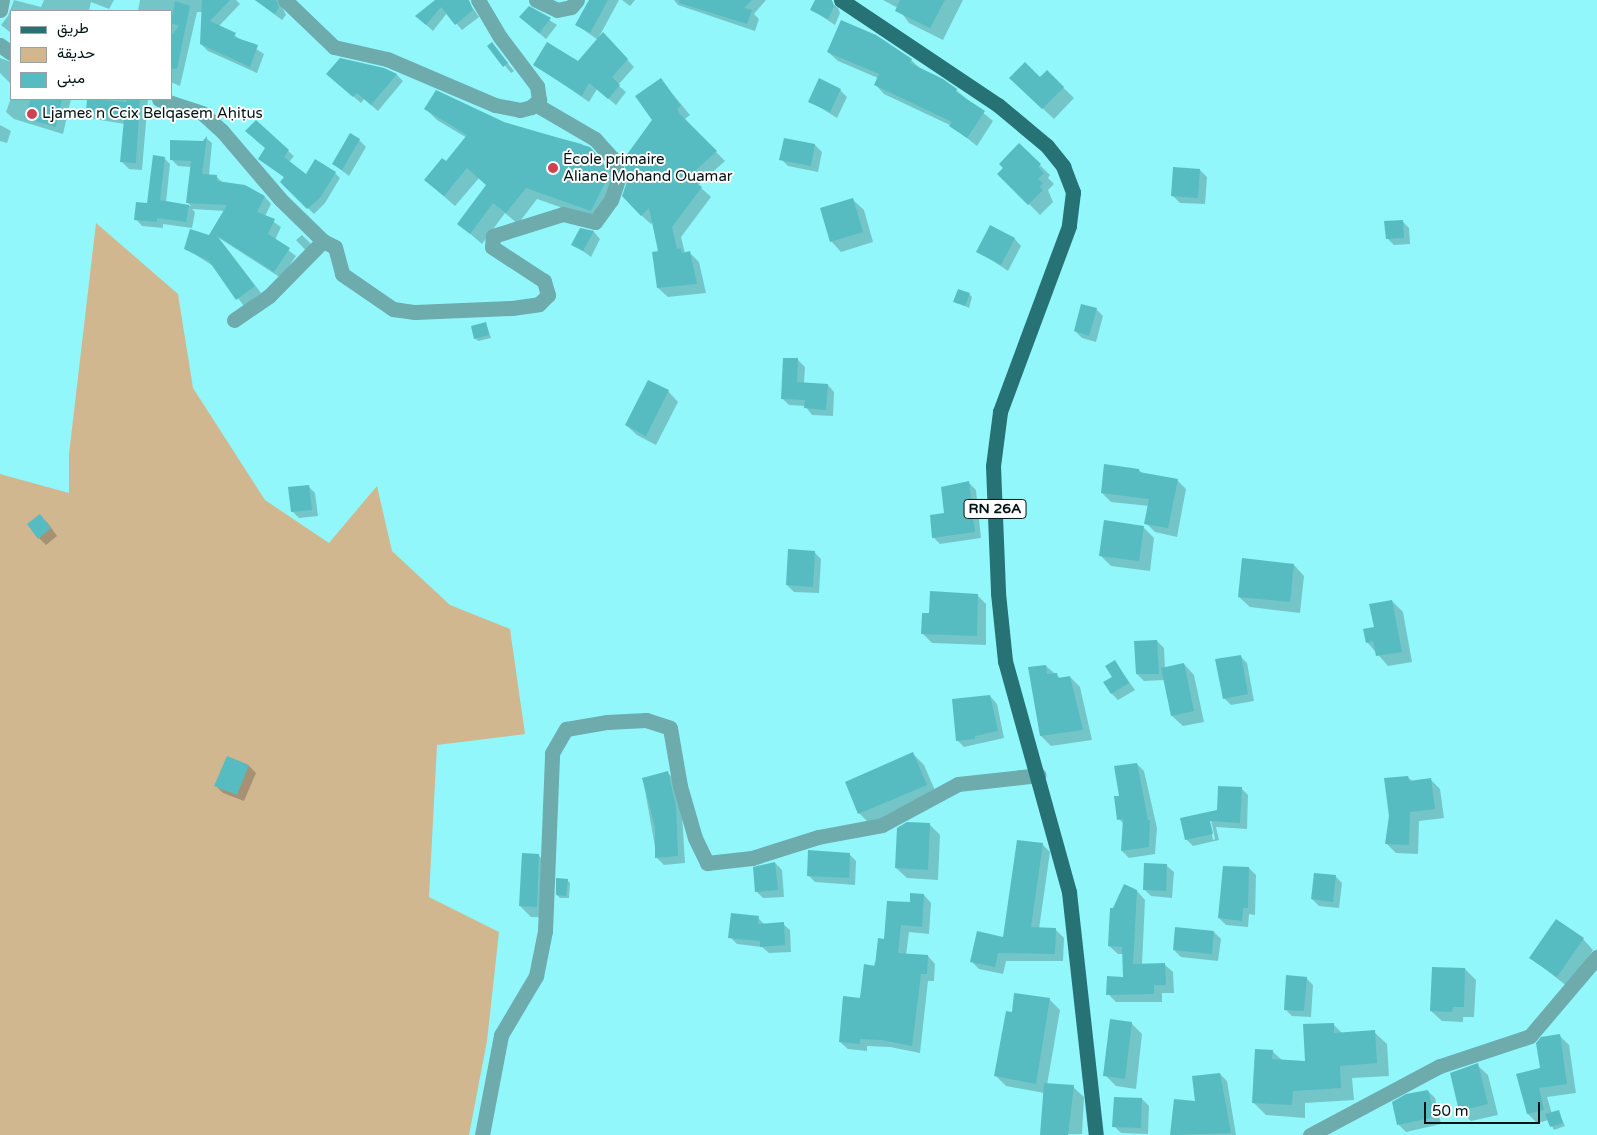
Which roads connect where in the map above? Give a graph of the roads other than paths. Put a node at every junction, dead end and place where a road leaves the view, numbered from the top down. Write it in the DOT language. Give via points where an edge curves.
graph roads {
  1 [pos="2,0"];
  2 [pos="285,0"];
  3 [pos="478,0"];
  4 [pos="536,0"];
  5 [pos="577,0"];
  6 [pos="841,0"];
  7 [pos="0,10"];
  8 [pos="162,100"];
  9 [pos="535,104"];
  10 [pos="323,241"];
  11 [pos="234,320"];
  12 [pos="1039,775"];
  13 [pos="1597,957"];
  14 [pos="482,1135"];
  15 [pos="1096,1135"];
  16 [pos="1310,1135"];
  1 -- 7 [label="street"];
  2 -- 9 [label="street" via="334,47 387,59 495,105 520,110"];
  3 -- 9 [label="street" via="500,37 537,86 539,100"];
  4 -- 5 [label="street" via="557,10 571,6"];
  6 -- 12 [label="main road, RN 26A" via="1005,111 1047,146 1063,166 1073,192 1069,226 1000,412 994,466 998,593 1005,661"];
  8 -- 10 [label="street" via="202,113"];
  9 -- 10 [label="street" via="595,140 613,159 619,177 611,200 595,222 563,214 494,236 492,246 544,281 548,295 539,304 415,312 393,309 342,274 335,247"];
  10 -- 11 [label="street" via="269,296"];
  12 -- 14 [label="street" via="958,784 882,825 818,837 752,858 707,863 695,838 680,786 670,728 646,720 566,729 552,753 545,931 540,958 536,976 501,1035"];
  12 -- 15 [label="main road, RN 26A" via="1069,892"];
  13 -- 16 [label="street" via="1530,1036 1440,1066"];
}
